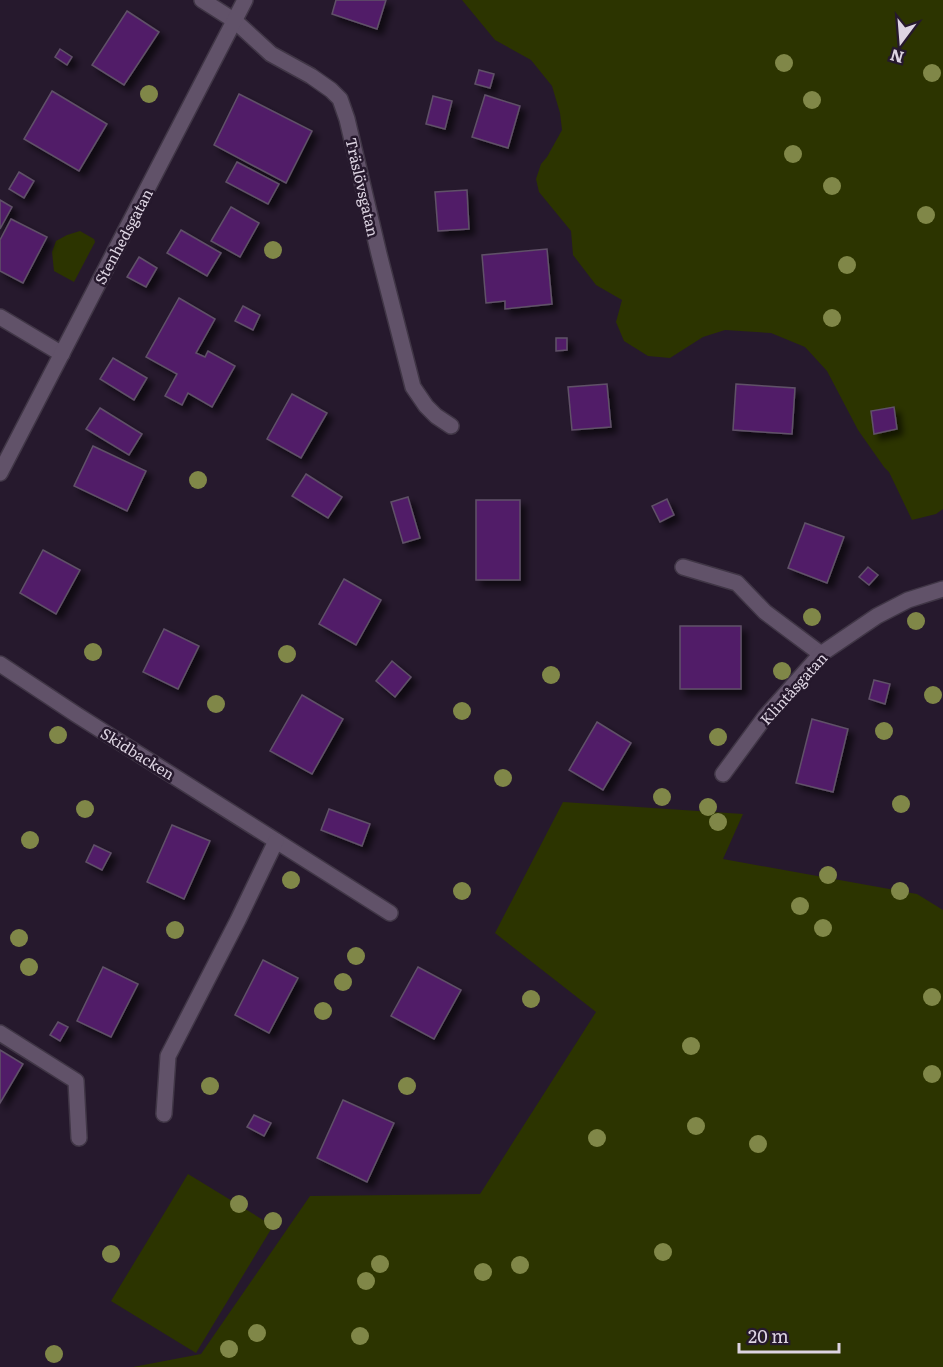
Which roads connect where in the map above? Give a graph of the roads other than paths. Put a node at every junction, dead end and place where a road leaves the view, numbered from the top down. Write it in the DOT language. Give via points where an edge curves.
graph roads {
  1 [pos="202,0"];
  2 [pos="245,0"];
  3 [pos="235,21"];
  4 [pos="0,317"];
  5 [pos="62,354"];
  6 [pos="452,426"];
  7 [pos="0,473"];
  8 [pos="683,567"];
  9 [pos="943,589"];
  10 [pos="821,654"];
  11 [pos="0,664"];
  12 [pos="723,774"];
  13 [pos="276,841"];
  14 [pos="390,913"];
  15 [pos="0,1033"];
  16 [pos="164,1114"];
  17 [pos="79,1138"];
  1 -- 3 [label="street, Träslövsgatan"];
  2 -- 3 [label="street, Stenhedsgatan"];
  3 -- 5 [label="street, Stenhedsgatan"];
  3 -- 6 [label="street, Träslövsgatan" via="271,54 311,76 340,99 413,387 426,406"];
  4 -- 5 [label="street"];
  5 -- 7 [label="street, Stenhedsgatan"];
  8 -- 10 [label="street" via="737,584 765,612"];
  9 -- 10 [label="street, Klintåsgatan" via="908,600 877,616"];
  10 -- 12 [label="street, Klintåsgatan" via="765,717"];
  11 -- 13 [label="street, Skidbacken"];
  13 -- 14 [label="street, Skidbacken"];
  13 -- 16 [label="street" via="168,1056"];
  15 -- 17 [label="street" via="76,1082"];
}
